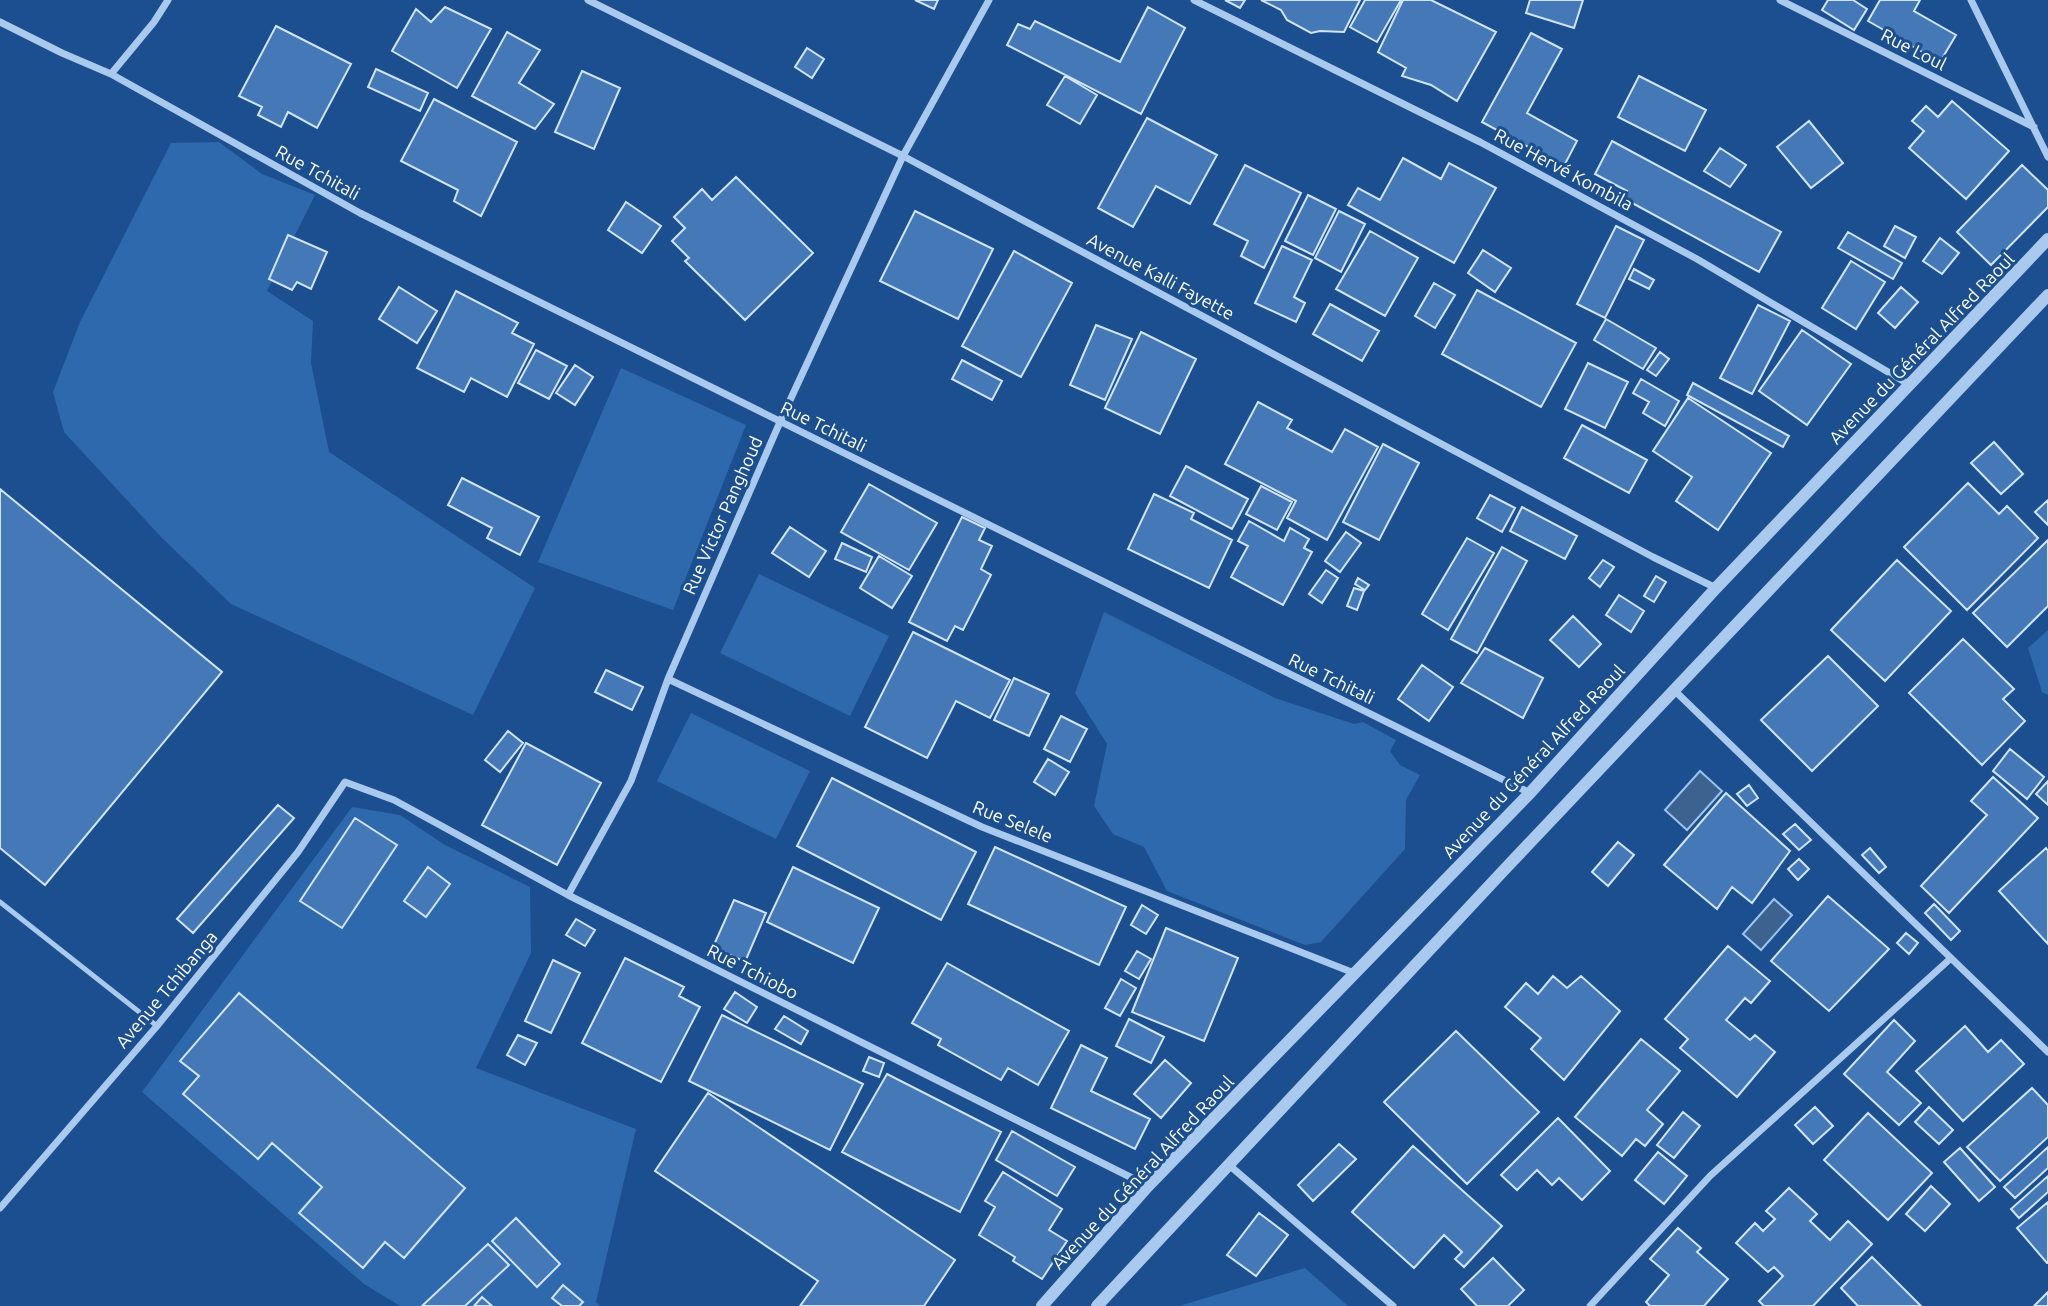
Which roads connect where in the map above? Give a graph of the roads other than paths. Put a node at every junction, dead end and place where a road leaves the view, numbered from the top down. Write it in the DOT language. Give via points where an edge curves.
graph roads {
  1 [pos="168,0"];
  2 [pos="587,0"];
  3 [pos="989,0"];
  4 [pos="1194,0"];
  5 [pos="1780,0"];
  6 [pos="1971,0"];
  7 [pos="0,22"];
  8 [pos="111,74"];
  9 [pos="2034,127"];
  10 [pos="904,156"];
  11 [pos="2048,157"];
  12 [pos="2048,239"];
  13 [pos="2048,295"];
  14 [pos="1910,385"];
  15 [pos="780,422"];
  16 [pos="1716,588"];
  17 [pos="668,679"];
  18 [pos="1675,691"];
  19 [pos="345,782"];
  20 [pos="1530,793"];
  21 [pos="568,895"];
  22 [pos="0,902"];
  23 [pos="1950,959"];
  24 [pos="1354,973"];
  25 [pos="157,1026"];
  26 [pos="2048,1052"];
  27 [pos="1229,1165"];
  28 [pos="1148,1186"];
  29 [pos="0,1208"];
  30 [pos="1042,1306"];
  31 [pos="1097,1306"];
  32 [pos="1393,1306"];
  33 [pos="1590,1306"];
  1 -- 8 [label="street"];
  2 -- 10 [label="street, Avenue Kalli Fayette"];
  3 -- 10 [label="street, Rue Victor Panghoud"];
  4 -- 14 [label="street, Rue Hervé Kombila" via="1504,155 1697,259"];
  5 -- 9 [label="street, Rue Loul"];
  6 -- 9 [label="street"];
  7 -- 8 [label="street, Rue Tchitali"];
  8 -- 15 [label="street, Rue Tchitali" via="359,213"];
  9 -- 11 [label="street"];
  10 -- 15 [label="street, Rue Victor Panghoud"];
  10 -- 16 [label="street, Avenue Kalli Fayette"];
  12 -- 14 [label="street, Avenue du Général Alfred Raoul"];
  13 -- 18 [label="street"];
  14 -- 16 [label="street, Avenue du Général Alfred Raoul"];
  15 -- 17 [label="street, Rue Victor Panghoud"];
  15 -- 20 [label="street, Rue Tchitali"];
  16 -- 20 [label="street, Avenue du Général Alfred Raoul"];
  17 -- 21 [label="street, Rue Victor Panghoud" via="631,781"];
  17 -- 24 [label="street, Rue Selele" via="982,827"];
  18 -- 23 [label="street"];
  18 -- 27 [label="street"];
  19 -- 21 [label="street, Rue Tchiobo" via="394,800"];
  19 -- 25 [label="street, Avenue Tchibanga" via="298,852"];
  20 -- 24 [label="street, Avenue du Général Alfred Raoul"];
  21 -- 28 [label="street, Rue Tchiobo"];
  22 -- 25 [label="lane"];
  23 -- 26 [label="street"];
  23 -- 33 [label="street" via="1710,1176"];
  24 -- 28 [label="street, Avenue du Général Alfred Raoul"];
  25 -- 29 [label="street, Avenue Tchibanga"];
  27 -- 31 [label="street"];
  27 -- 32 [label="street"];
  28 -- 30 [label="street, Avenue du Général Alfred Raoul"];
}
